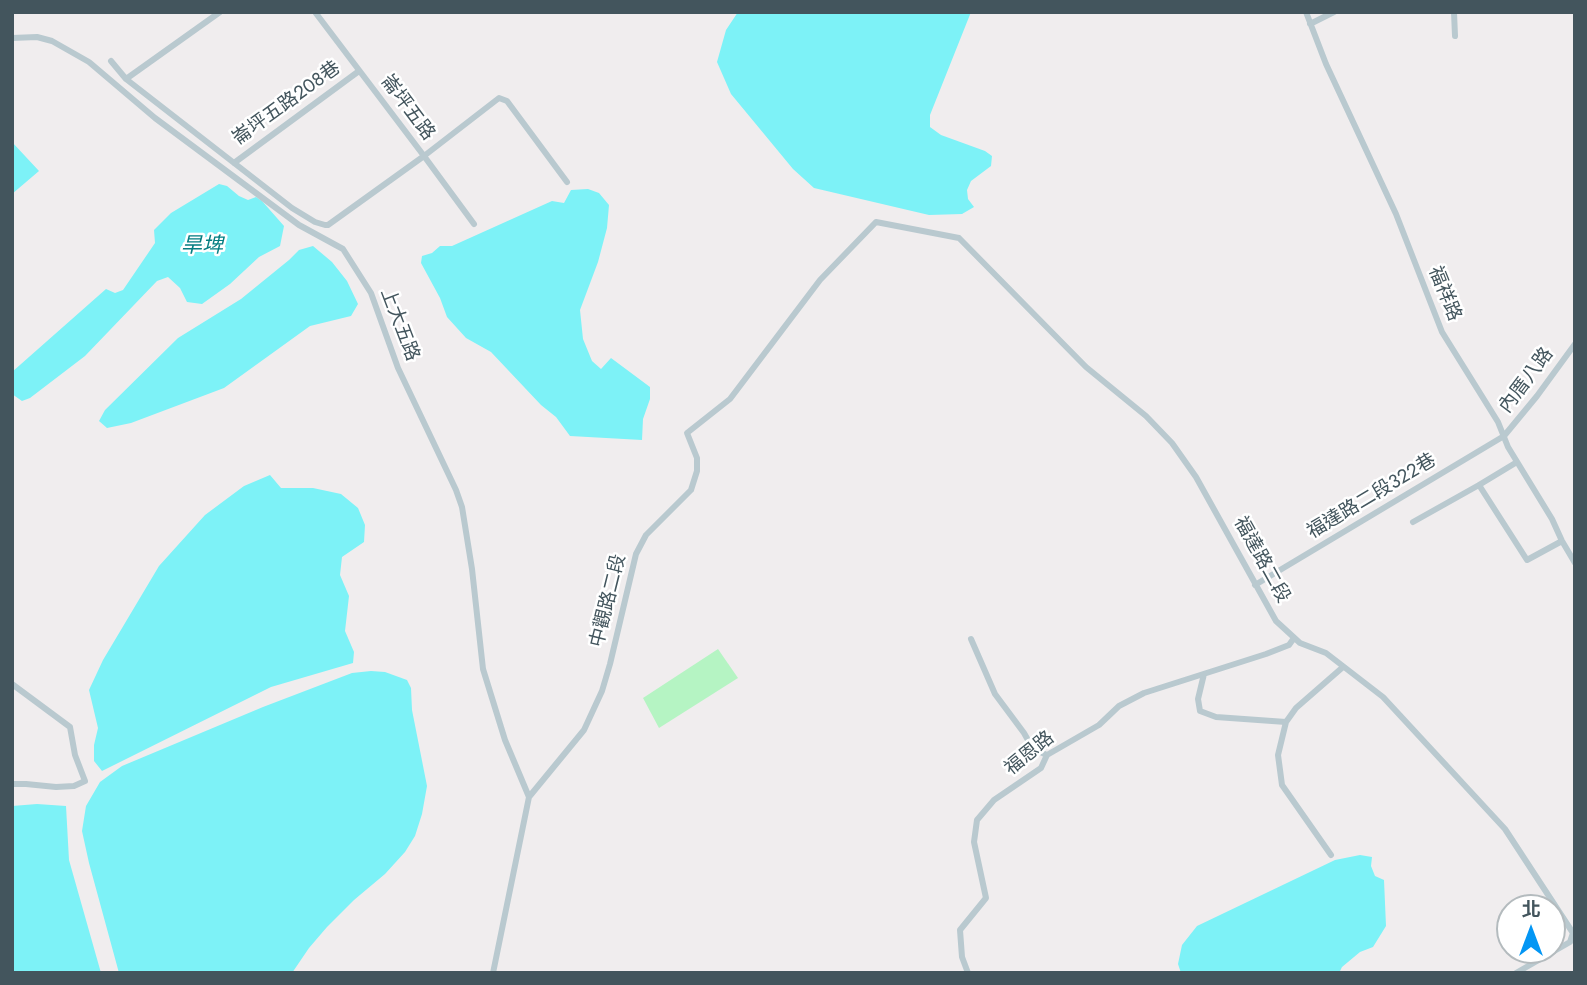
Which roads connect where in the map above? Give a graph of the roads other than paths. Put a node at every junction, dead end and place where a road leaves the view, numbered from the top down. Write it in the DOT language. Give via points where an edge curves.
graph roads {
  1 [pos="220,12"];
  2 [pos="314,12"];
  3 [pos="1306,12"];
  4 [pos="1335,12"];
  5 [pos="1454,12"];
  6 [pos="1310,24"];
  7 [pos="1455,36"];
  8 [pos="12,38"];
  9 [pos="111,61"];
  10 [pos="359,71"];
  11 [pos="126,79"];
  12 [pos="424,156"];
  13 [pos="234,163"];
  14 [pos="567,182"];
  15 [pos="315,222"];
  16 [pos="474,224"];
  17 [pos="318,234"];
  18 [pos="959,237"];
  19 [pos="1575,344"];
  20 [pos="1504,436"];
  21 [pos="1517,461"];
  22 [pos="1479,485"];
  23 [pos="1413,522"];
  24 [pos="1562,541"];
  25 [pos="1575,563"];
  26 [pos="1255,585"];
  27 [pos="1294,638"];
  28 [pos="971,639"];
  29 [pos="1343,667"];
  30 [pos="1204,674"];
  31 [pos="12,684"];
  32 [pos="1286,722"];
  33 [pos="1047,755"];
  34 [pos="12,784"];
  35 [pos="528,797"];
  36 [pos="1331,855"];
  37 [pos="493,973"];
  38 [pos="968,973"];
  39 [pos="1517,973"];
  1 -- 11 [label="street"];
  2 -- 10 [label="street, 崙坪五路"];
  3 -- 6 [label="street, 福祥路"];
  4 -- 6 [label="street"];
  5 -- 7 [label="street"];
  6 -- 20 [label="street, 福祥路" via="1396,214 1442,332"];
  8 -- 17 [label="street, 上大五路" via="52,41 89,62 155,118 299,225"];
  9 -- 11 [label="street"];
  10 -- 12 [label="street, 崙坪五路"];
  10 -- 13 [label="street, 崙坪五路208巷"];
  11 -- 13 [label="street"];
  12 -- 14 [label="street" via="499,98 507,102"];
  12 -- 15 [label="street" via="328,225"];
  12 -- 16 [label="street, 崙坪五路"];
  13 -- 15 [label="street"];
  15 -- 17 [label="street"];
  17 -- 35 [label="street, 上大五路" via="343,249 371,293 398,368 456,490 472,569 483,668"];
  18 -- 26 [label="street, 福達路二段" via="1086,367 1172,443 1201,485"];
  18 -- 35 [label="street, 中觀路二段" via="876,222 820,280 730,398 687,433 697,458 691,490 646,535 636,554 610,664 584,730"];
  19 -- 20 [label="street, 內厝八路"];
  20 -- 21 [label="street, 福祥路"];
  20 -- 26 [label="street, 福達路二段322巷"];
  21 -- 22 [label="street"];
  21 -- 24 [label="street, 福祥路"];
  22 -- 23 [label="street"];
  22 -- 24 [label="street" via="1527,560"];
  24 -- 25 [label="street, 福祥路"];
  26 -- 27 [label="street, 福達路二段" via="1276,621"];
  27 -- 29 [label="street, 福達路二段"];
  27 -- 30 [label="street, 福恩路" via="1289,645"];
  28 -- 33 [label="street" via="995,694 1033,749"];
  29 -- 32 [label="street"];
  29 -- 39 [label="street, 福達路二段" via="1383,697 1505,830 1573,933 1570,942"];
  30 -- 32 [label="street" via="1200,711 1216,717"];
  30 -- 33 [label="street, 福恩路" via="1144,693"];
  31 -- 34 [label="street" via="70,727 85,781 55,787"];
  32 -- 36 [label="street" via="1278,755 1282,785"];
  33 -- 38 [label="street, 福恩路" via="1041,768 994,800 977,820 974,842 986,898 960,930"];
  35 -- 37 [label="street, 中觀路二段"];
}
